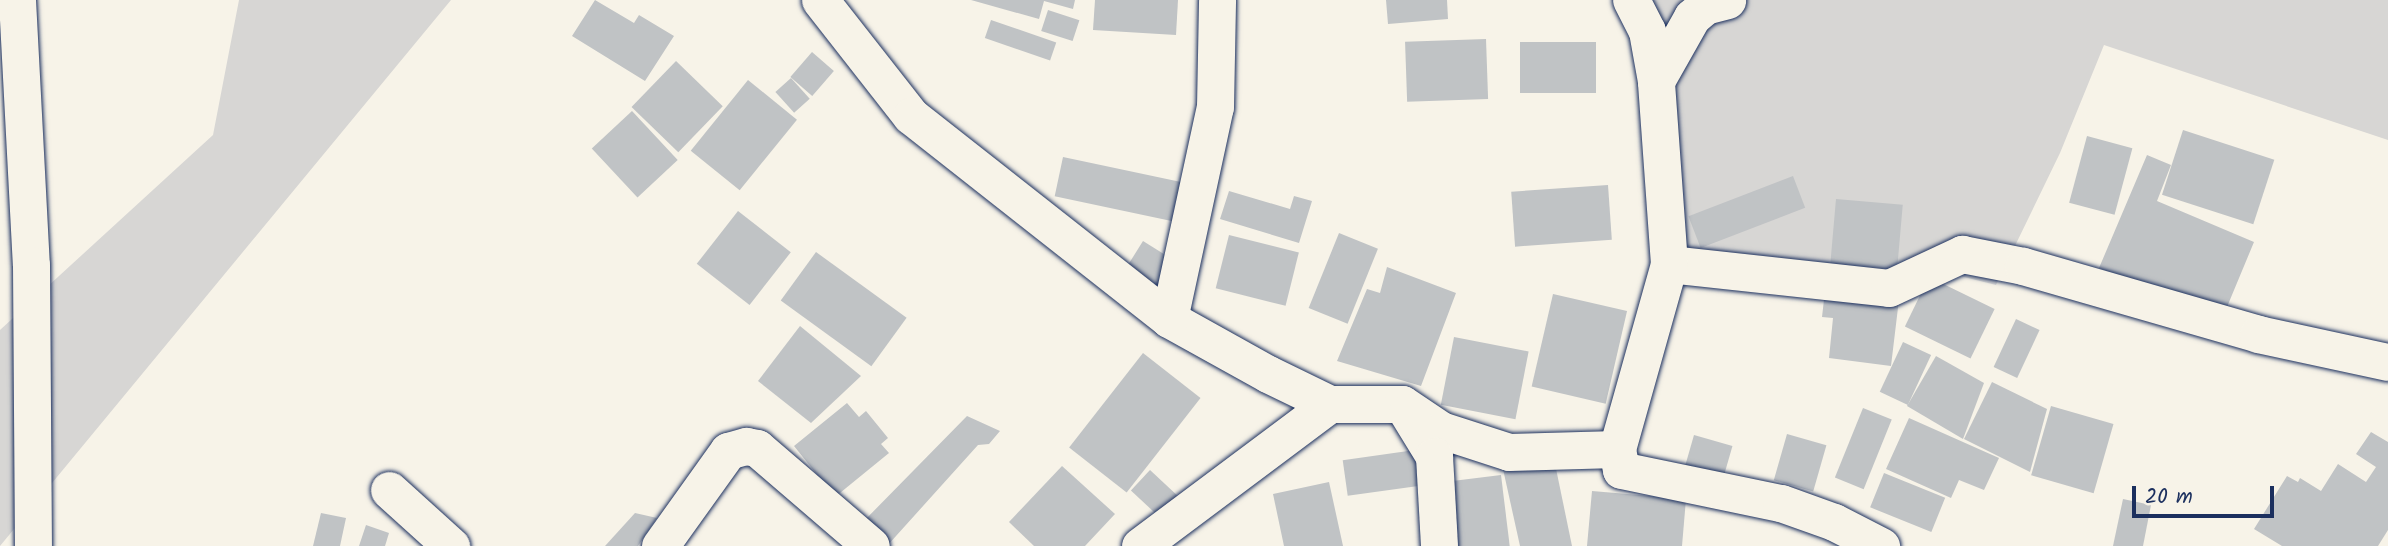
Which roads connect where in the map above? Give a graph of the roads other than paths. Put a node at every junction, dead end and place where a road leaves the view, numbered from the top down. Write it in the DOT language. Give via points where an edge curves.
graph roads {
  1 [pos="17,0"];
  2 [pos="820,0"];
  3 [pos="1217,0"];
  4 [pos="1632,0"];
  5 [pos="1727,0"];
  6 [pos="1657,81"];
  7 [pos="1669,264"];
  8 [pos="1169,319"];
  9 [pos="16,321"];
  10 [pos="2388,362"];
  11 [pos="1330,404"];
  12 [pos="1402,404"];
  13 [pos="1617,449"];
  14 [pos="389,490"];
  15 [pos="33,546"];
  16 [pos="451,546"];
  17 [pos="660,546"];
  18 [pos="871,546"];
  19 [pos="1140,546"];
  20 [pos="1439,546"];
  21 [pos="1881,546"];
  1 -- 9 [label="street"];
  2 -- 8 [label="street" via="911,116"];
  3 -- 8 [label="street" via="1216,107"];
  4 -- 6 [label="street" via="1647,32"];
  5 -- 6 [label="street" via="1705,6 1692,17"];
  6 -- 7 [label="street"];
  7 -- 10 [label="street" via="1889,288 1962,254 2023,266 2258,334"];
  7 -- 13 [label="street"];
  8 -- 11 [label="street"];
  9 -- 15 [label="street"];
  11 -- 12 [label="street"];
  11 -- 19 [label="street"];
  12 -- 13 [label="street" via="1441,430 1509,452"];
  12 -- 20 [label="street" via="1434,456"];
  13 -- 21 [label="street" via="1621,470 1781,503"];
  14 -- 16 [label="street"];
  17 -- 18 [label="street" via="728,451 746,446 757,448"];
}
